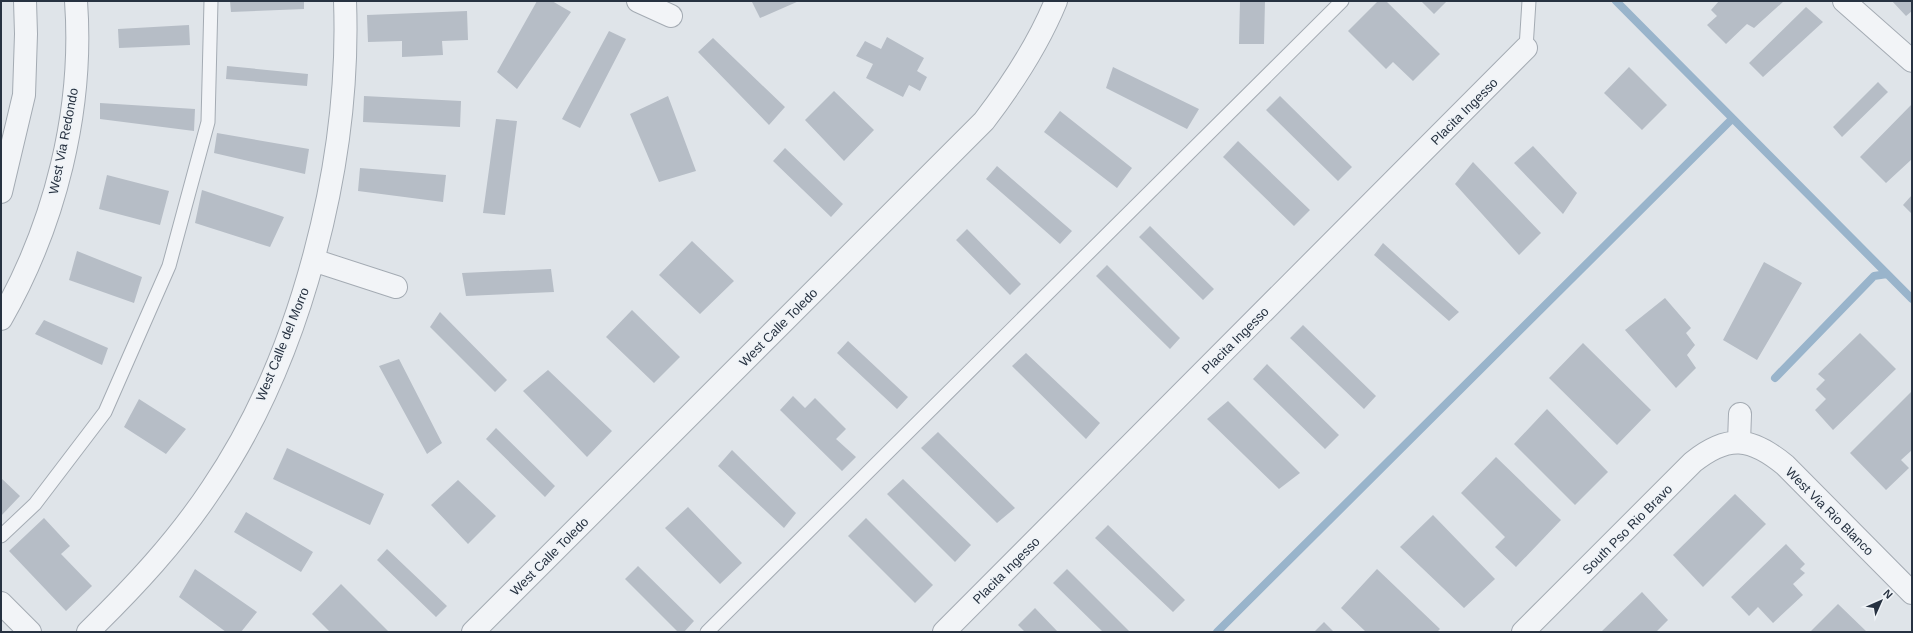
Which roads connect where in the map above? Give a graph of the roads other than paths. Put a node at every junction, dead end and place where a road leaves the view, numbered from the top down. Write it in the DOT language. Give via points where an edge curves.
graph roads {
  1 [pos="25,1"];
  2 [pos="76,1"];
  3 [pos="211,1"];
  4 [pos="345,1"];
  5 [pos="638,1"];
  6 [pos="1056,1"];
  7 [pos="1342,1"];
  8 [pos="1529,1"];
  9 [pos="1844,1"];
  10 [pos="671,16"];
  11 [pos="1526,48"];
  12 [pos="1912,61"];
  13 [pos="1,192"];
  14 [pos="313,260"];
  15 [pos="396,287"];
  16 [pos="1,319"];
  17 [pos="1740,414"];
  18 [pos="1739,442"];
  19 [pos="1,536"];
  20 [pos="1912,593"];
  21 [pos="1,603"];
  22 [pos="30,632"];
  23 [pos="88,632"];
  24 [pos="473,632"];
  25 [pos="707,632"];
  26 [pos="944,632"];
  27 [pos="1523,632"];
  1 -- 13 [label="street" via="24,95"];
  2 -- 16 [label="street, West Via Redondo" via="74,81 62,164 44,226"];
  3 -- 19 [label="lane" via="208,122 169,266 106,412 35,504"];
  4 -- 14 [label="street, West Calle del Morro" via="338,130 328,195"];
  5 -- 10 [label="street"];
  6 -- 24 [label="street, West Calle Toledo" via="1030,54 984,121"];
  7 -- 25 [label="lane"];
  8 -- 11 [label="lane"];
  9 -- 12 [label="street"];
  11 -- 26 [label="street, Placita Ingesso"];
  14 -- 15 [label="street"];
  14 -- 23 [label="street, West Calle del Morro" via="272,375 229,461 175,539 133,587"];
  17 -- 18 [label="street"];
  18 -- 20 [label="street, West Via Rio Blanco" via="1757,446 1785,465"];
  18 -- 27 [label="street, South Pso Rio Bravo" via="1721,444 1693,462"];
  21 -- 22 [label="street"];
}
